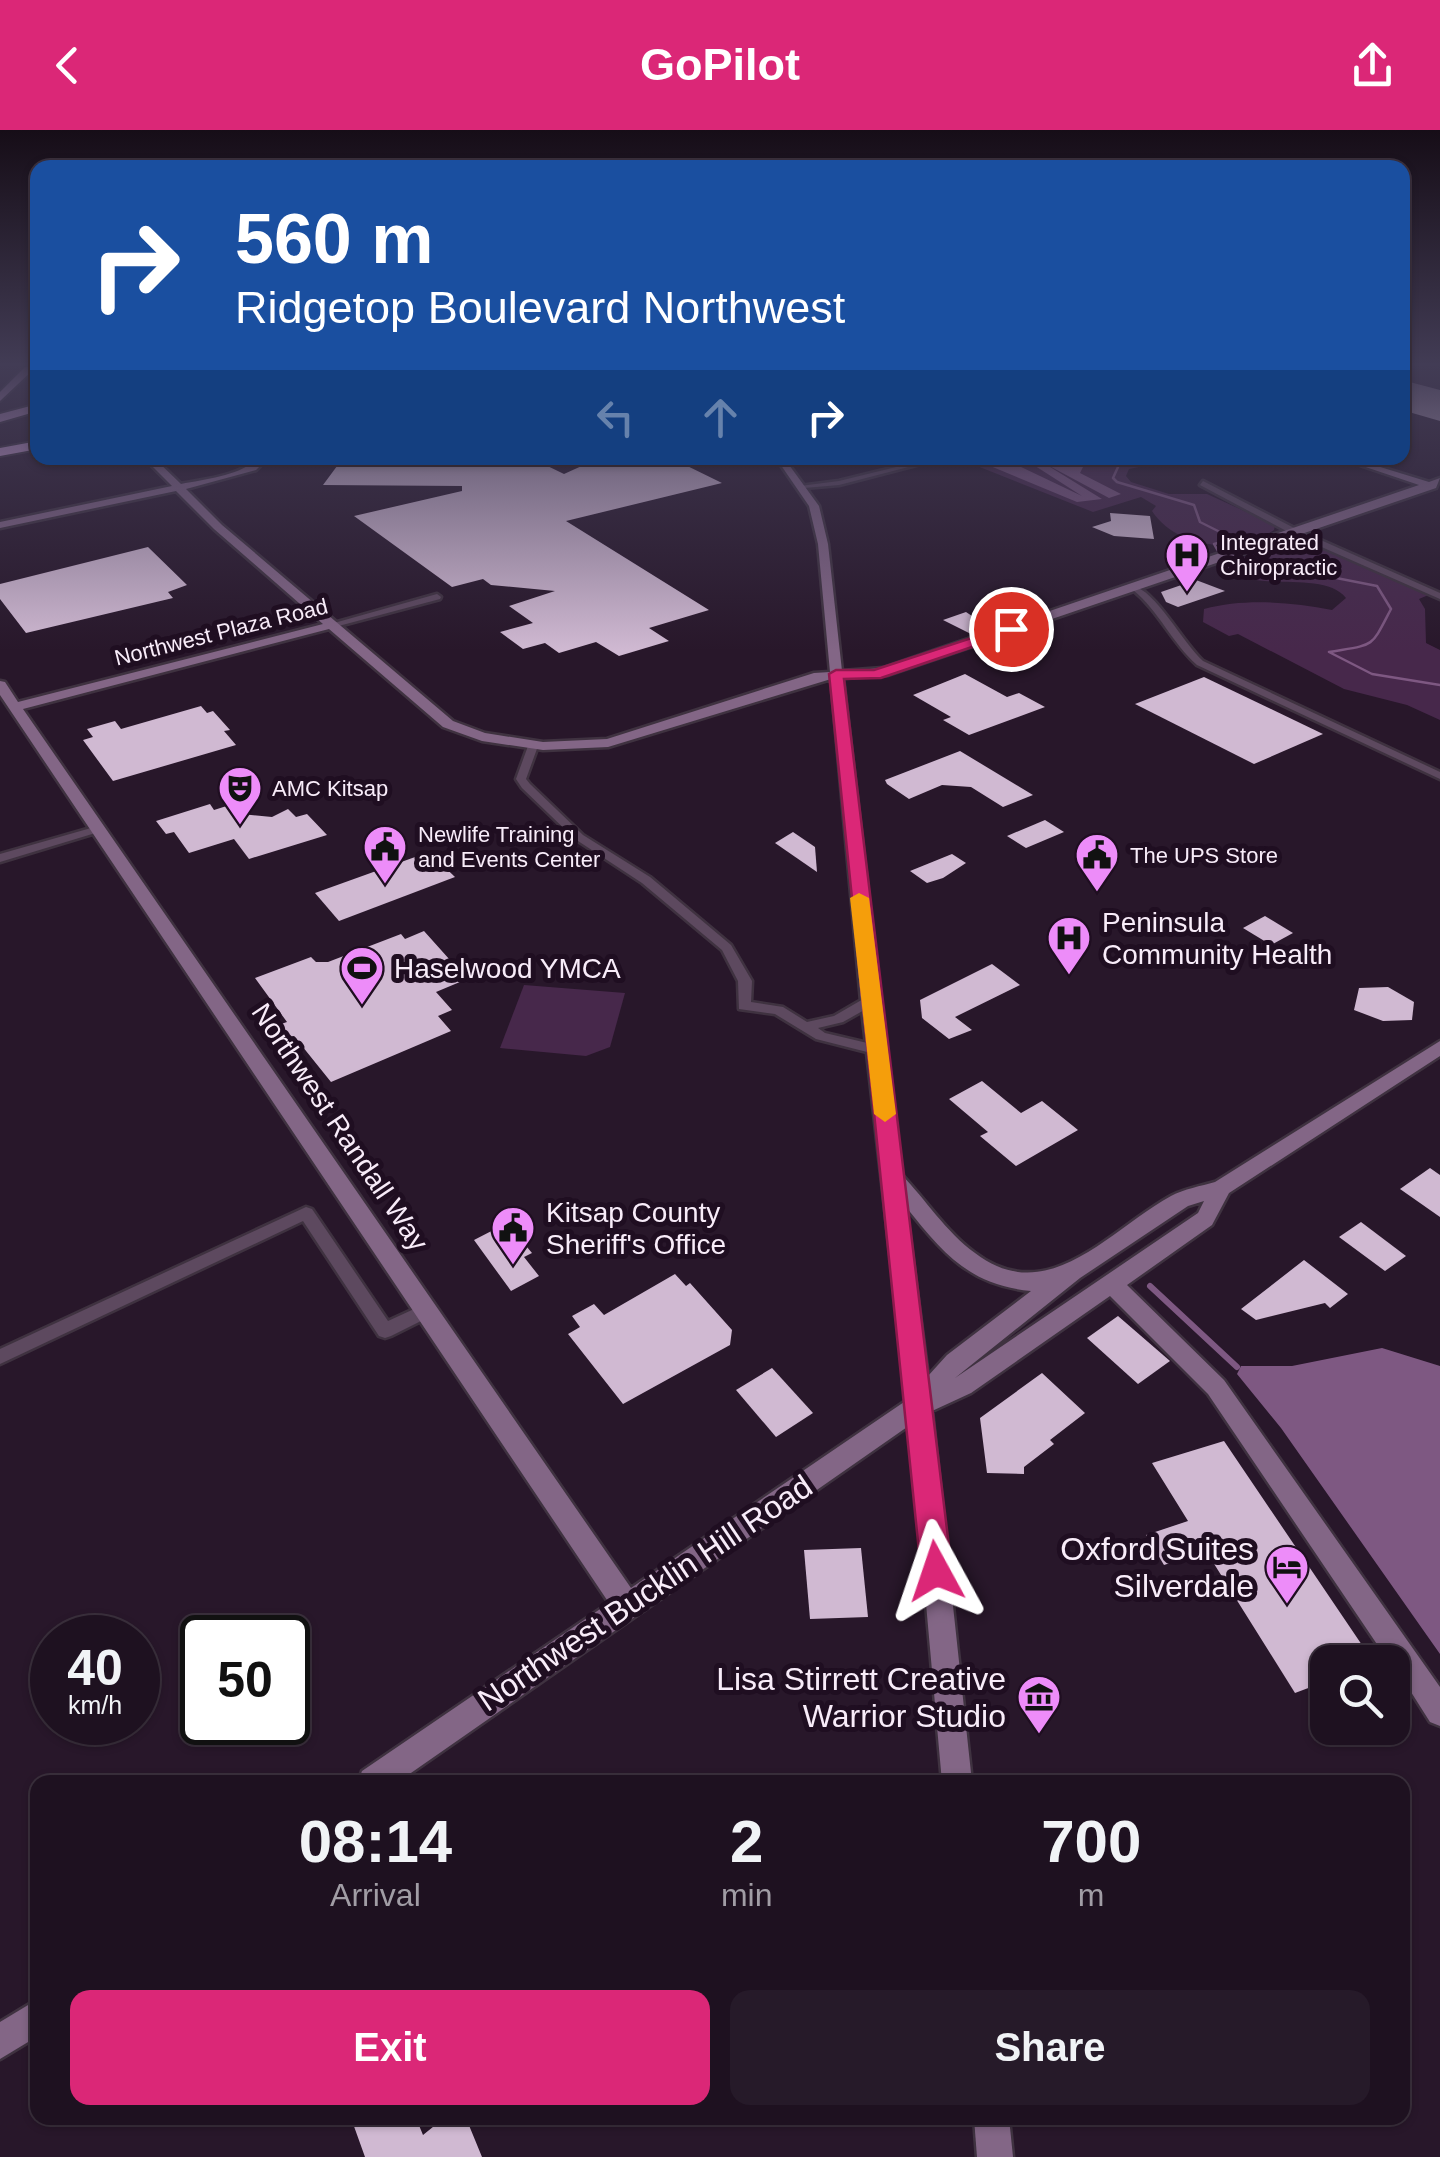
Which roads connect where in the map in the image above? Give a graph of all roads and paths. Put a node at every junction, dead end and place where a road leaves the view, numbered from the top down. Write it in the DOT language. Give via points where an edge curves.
graph roads {
  1 [pos="156,465"];
  2 [pos="240,465"];
  3 [pos="253,465"];
  4 [pos="786,465"];
  5 [pos="911,465"];
  6 [pos="1367,465"];
  7 [pos="162,470"];
  8 [pos="1202,482"];
  9 [pos="1436,485"];
  10 [pos="804,486"];
  11 [pos="177,487"];
  12 [pos="0,524"];
  13 [pos="1295,532"];
  14 [pos="1136,588"];
  15 [pos="1440,596"];
  16 [pos="437,597"];
  17 [pos="331,625"];
  18 [pos="836,674"];
  19 [pos="0,685"];
  20 [pos="741,702"];
  21 [pos="839,704"];
  22 [pos="15,706"];
  23 [pos="533,746"];
  24 [pos="1440,776"];
  25 [pos="98,829"];
  26 [pos="0,858"];
  27 [pos="870,1001"];
  28 [pos="807,1026"];
  29 [pos="1440,1048"];
  30 [pos="876,1050"];
  31 [pos="894,1180"];
  32 [pos="1222,1188"];
  33 [pos="1120,1240"];
  34 [pos="1072,1272"];
  35 [pos="1111,1283"];
  36 [pos="425,1312"];
  37 [pos="0,1357"];
  38 [pos="918,1406"];
  39 [pos="628,1606"];
  40 [pos="1440,1712"];
  41 [pos="383,1775"];
  42 [pos="956,1775"];
  43 [pos="30,2021"];
  44 [pos="0,2042"];
  45 [pos="993,2125"];
  46 [pos="996,2157"];
  1 -- 7 [label="main road"];
  2 -- 7 [label="main road" via="216,476"];
  3 -- 11 [label="main road" via="236,476"];
  4 -- 10 [label="main road"];
  5 -- 10 [label="street"];
  6 -- 9 [label="main road"];
  7 -- 11 [label="main road"];
  8 -- 13 [label="street"];
  9 -- 13 [label="main road"];
  10 -- 18 [label="main road" via="823,544"];
  11 -- 12 [label="main road"];
  11 -- 17 [label="main road"];
  13 -- 14 [label="main road"];
  13 -- 15 [label="street"];
  14 -- 18 [label="main road" via="884,672"];
  14 -- 24 [label="street" via="1200,664"];
  16 -- 17 [label="street, Northwest Plaza Road"];
  17 -- 22 [label="main road, Northwest Plaza Road"];
  17 -- 23 [label="main road" via="448,724"];
  18 -- 20 [label="main road"];
  18 -- 21 [label="main road"];
  19 -- 22 [label="main road, Northwest Randall Way"];
  20 -- 21 [label="main road" via="800,691 827,694"];
  20 -- 23 [label="main road" via="625,740"];
  21 -- 27 [label="main road"];
  22 -- 25 [label="main road, Northwest Randall Way"];
  23 -- 28 [label="street" via="521,778 532,794 726,948 745,981 744,1006 778,1010"];
  25 -- 26 [label="street"];
  25 -- 36 [label="main road, Northwest Randall Way"];
  27 -- 28 [label="street"];
  27 -- 30 [label="main road"];
  28 -- 30 [label="street"];
  29 -- 32 [label="main road, Northwest Bucklin Hill Road"];
  30 -- 31 [label="main road"];
  31 -- 34 [label="main road" via="984,1274 1037,1283"];
  31 -- 38 [label="main road"];
  32 -- 33 [label="main road, Northwest Bucklin Hill Road" via="1181,1200"];
  32 -- 35 [label="main road, Northwest Bucklin Hill Road" via="1204,1219"];
  33 -- 34 [label="main road, Northwest Bucklin Hill Road"];
  33 -- 35 [label="main road"];
  34 -- 38 [label="main road, Northwest Bucklin Hill Road" via="955,1362"];
  35 -- 38 [label="main road, Northwest Bucklin Hill Road" via="962,1386"];
  35 -- 40 [label="main road" via="1216,1387"];
  36 -- 37 [label="street" via="385,1331 306,1213"];
  36 -- 39 [label="main road, Northwest Randall Way"];
  38 -- 39 [label="main road, Northwest Bucklin Hill Road"];
  38 -- 42 [label="main road"];
  39 -- 41 [label="main road, Northwest Bucklin Hill Road"];
  43 -- 44 [label="main road"];
  45 -- 46 [label="main road"];
}
